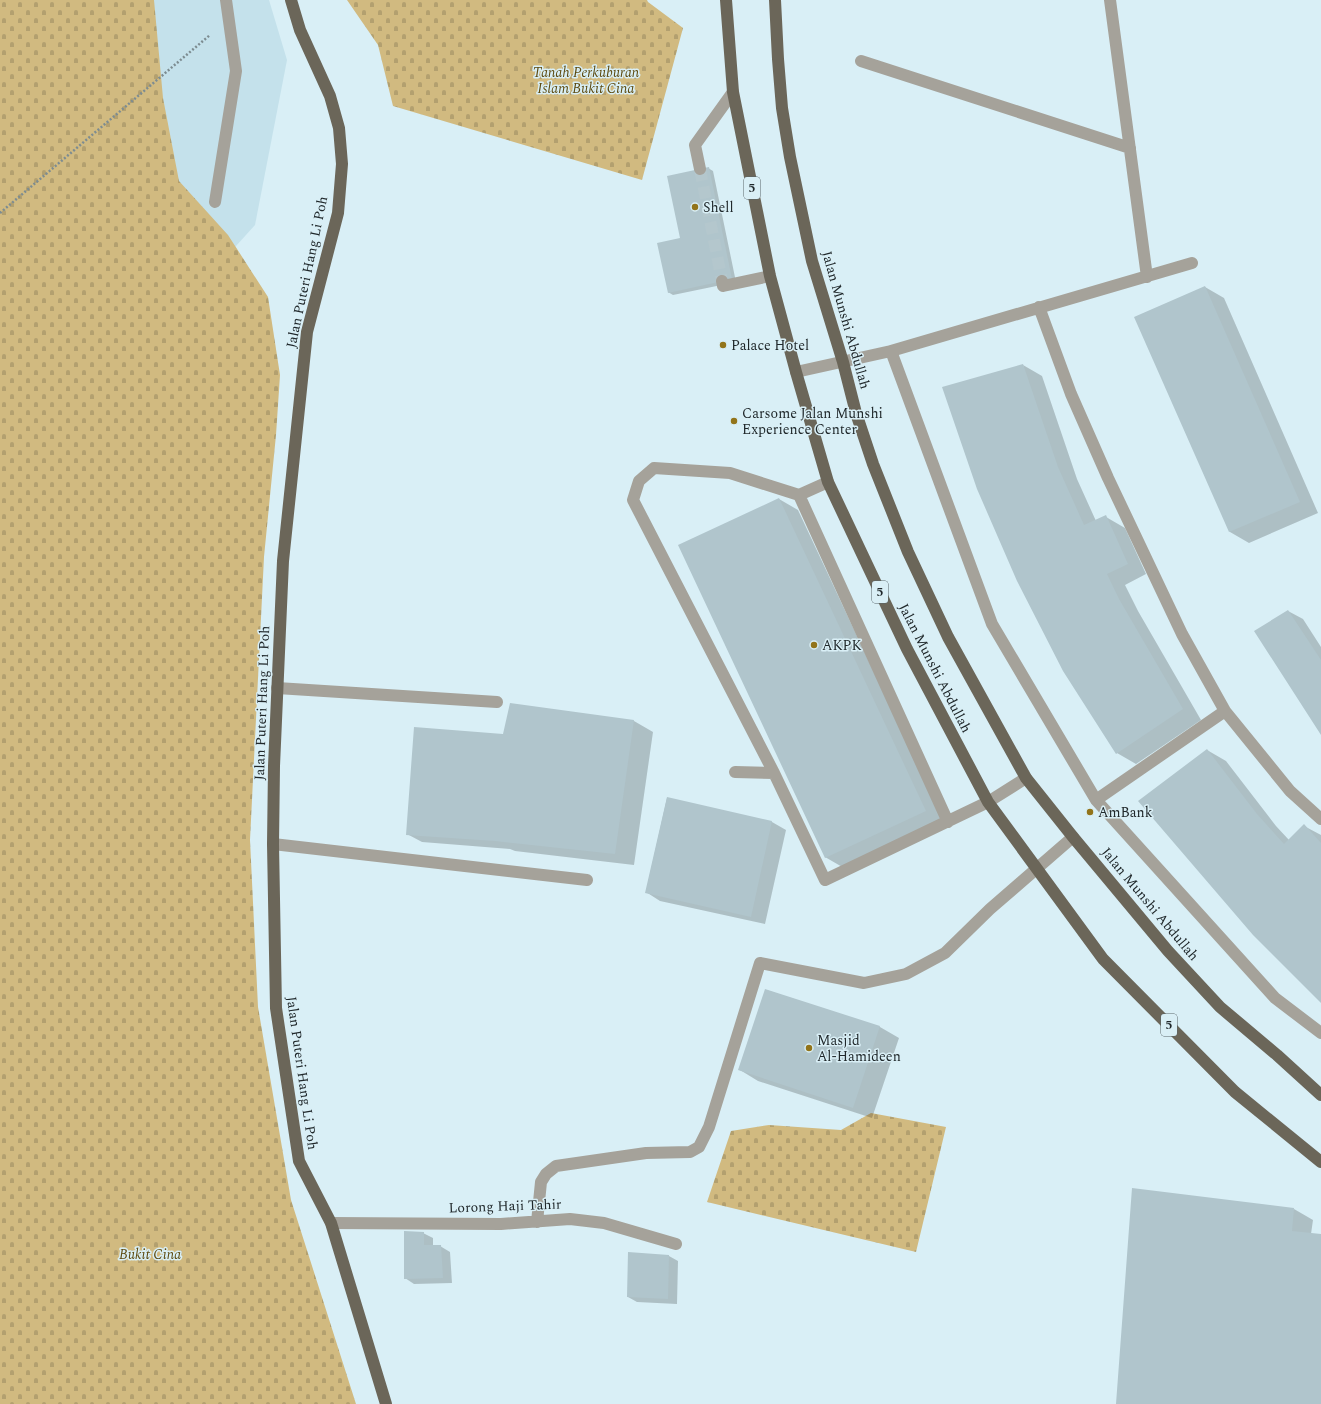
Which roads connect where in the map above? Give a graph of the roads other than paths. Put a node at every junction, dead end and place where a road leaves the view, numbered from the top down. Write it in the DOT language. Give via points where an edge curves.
graph roads {
  1 [pos="226,0"];
  2 [pos="291,0"];
  3 [pos="726,0"];
  4 [pos="775,0"];
  5 [pos="1110,0"];
  6 [pos="861,61"];
  7 [pos="733,92"];
  8 [pos="1130,148"];
  9 [pos="700,169"];
  10 [pos="215,202"];
  11 [pos="1192,263"];
  12 [pos="770,276"];
  13 [pos="1147,277"];
  14 [pos="722,281"];
  15 [pos="1039,308"];
  16 [pos="891,351"];
  17 [pos="843,362"];
  18 [pos="796,372"];
  19 [pos="828,482"];
  20 [pos="799,495"];
  21 [pos="277,688"];
  22 [pos="497,702"];
  23 [pos="1225,711"];
  24 [pos="735,772"];
  25 [pos="774,772"];
  26 [pos="1026,778"];
  27 [pos="1096,800"];
  28 [pos="988,802"];
  29 [pos="1321,819"];
  30 [pos="948,822"];
  31 [pos="1074,837"];
  32 [pos="273,844"];
  33 [pos="1036,869"];
  34 [pos="587,880"];
  35 [pos="1321,1033"];
  36 [pos="1321,1095"];
  37 [pos="1321,1162"];
  38 [pos="332,1222"];
  39 [pos="537,1222"];
  40 [pos="676,1244"];
  41 [pos="386,1404"];
  1 -- 10 [label="street" via="236,71"];
  2 -- 21 [label="main road, Jalan Puteri Hang Li Poh" via="300,30 330,96 339,128 342,164 338,213 307,332 283,561"];
  3 -- 7 [label="main road, Jalan Munshi Abdullah / 5"];
  4 -- 17 [label="main road, Jalan Munshi Abdullah" via="782,108 790,157 812,261"];
  5 -- 8 [label="street"];
  6 -- 8 [label="street"];
  7 -- 9 [label="street" via="695,145"];
  7 -- 12 [label="main road, Jalan Munshi Abdullah / 5"];
  8 -- 13 [label="street"];
  11 -- 13 [label="street"];
  12 -- 14 [label="street" via="723,286"];
  12 -- 18 [label="main road, Jalan Munshi Abdullah / 5"];
  13 -- 15 [label="street"];
  15 -- 16 [label="street"];
  15 -- 23 [label="street" via="1070,394 1108,478 1182,634"];
  16 -- 17 [label="street"];
  16 -- 27 [label="street" via="992,624"];
  17 -- 18 [label="street"];
  17 -- 26 [label="main road, Jalan Munshi Abdullah" via="873,464 908,552 948,637"];
  18 -- 19 [label="main road, Jalan Munshi Abdullah / 5"];
  19 -- 20 [label="street"];
  19 -- 28 [label="main road, Jalan Munshi Abdullah / 5" via="907,649"];
  20 -- 25 [label="street" via="730,473 654,468 639,481 633,500"];
  20 -- 30 [label="street"];
  21 -- 22 [label="street"];
  21 -- 32 [label="main road, Jalan Puteri Hang Li Poh"];
  23 -- 27 [label="street"];
  23 -- 29 [label="street" via="1290,791"];
  24 -- 25 [label="street"];
  25 -- 30 [label="street" via="825,880"];
  26 -- 28 [label="street"];
  26 -- 31 [label="main road, Jalan Munshi Abdullah"];
  27 -- 35 [label="street" via="1275,998"];
  28 -- 30 [label="street"];
  28 -- 33 [label="main road, Jalan Munshi Abdullah / 5"];
  31 -- 33 [label="street"];
  31 -- 36 [label="main road, Jalan Munshi Abdullah" via="1168,951 1220,1007"];
  32 -- 34 [label="street"];
  32 -- 38 [label="main road, Jalan Puteri Hang Li Poh" via="276,1008 299,1161"];
  33 -- 37 [label="main road, Jalan Munshi Abdullah / 5" via="1103,959 1235,1092"];
  33 -- 39 [label="street" via="945,953 906,974 864,983 760,963 709,1126 699,1147 690,1152 646,1153 556,1166 541,1182"];
  38 -- 39 [label="street, Lorong Haji Tahir"];
  38 -- 41 [label="main road, Jalan Puteri Hang Li Poh"];
  39 -- 40 [label="street, Lorong Haji Tahir" via="570,1219 604,1223"];
}
